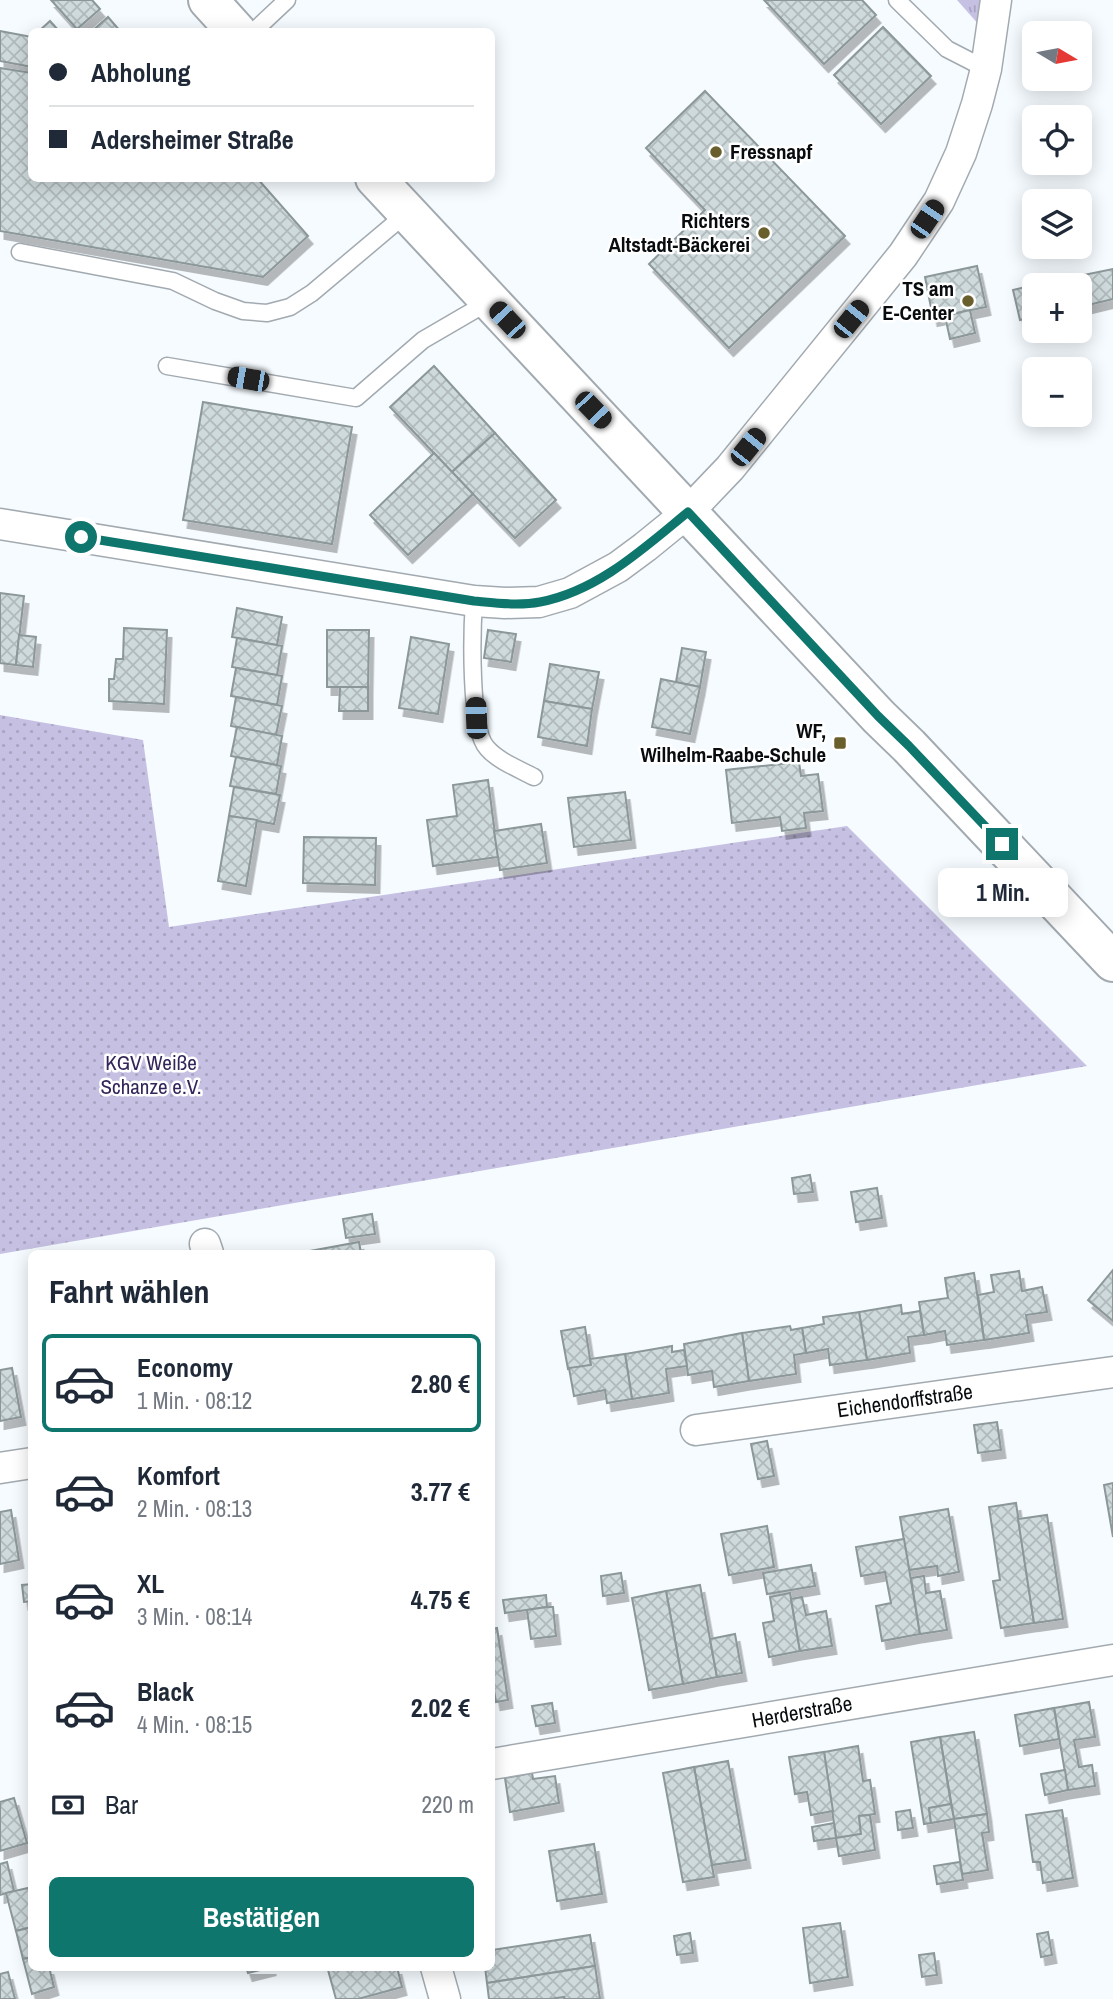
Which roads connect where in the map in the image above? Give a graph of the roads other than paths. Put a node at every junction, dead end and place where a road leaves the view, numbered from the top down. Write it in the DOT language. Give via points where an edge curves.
graph roads {
  1 [pos="208,0"];
  2 [pos="287,0"];
  3 [pos="897,0"];
  4 [pos="996,0"];
  5 [pos="233,28"];
  6 [pos="257,28"];
  7 [pos="986,68"];
  8 [pos="379,182"];
  9 [pos="408,213"];
  10 [pos="20,252"];
  11 [pos="490,301"];
  12 [pos="167,366"];
  13 [pos="688,512"];
  14 [pos="0,524"];
  15 [pos="474,601"];
  16 [pos="534,777"];
  17 [pos="1113,962"];
  18 [pos="1113,1373"];
  19 [pos="696,1430"];
  20 [pos="28,1464"];
  21 [pos="0,1468"];
  22 [pos="1113,1660"];
  23 [pos="495,1764"];
  24 [pos="437,1971"];
  25 [pos="445,1999"];
  1 -- 5 [label="main road"];
  2 -- 6 [label="lane"];
  3 -- 7 [label="lane" via="947,49"];
  4 -- 7 [label="street"];
  7 -- 13 [label="street" via="961,153 939,201 903,255 748,447"];
  8 -- 9 [label="main road"];
  9 -- 10 [label="lane" via="313,293 290,307 267,313 233,307 173,281"];
  9 -- 11 [label="main road"];
  11 -- 12 [label="lane" via="423,340 356,398"];
  11 -- 13 [label="main road"];
  13 -- 15 [label="street" via="618,567 570,593 539,602"];
  13 -- 17 [label="main road"];
  14 -- 15 [label="street"];
  15 -- 16 [label="lane" via="476,718 481,737 486,748"];
  18 -- 19 [label="street, Eichendorffstraße"];
  20 -- 21 [label="street"];
  22 -- 23 [label="street, Herderstraße"];
  24 -- 25 [label="street"];
}
